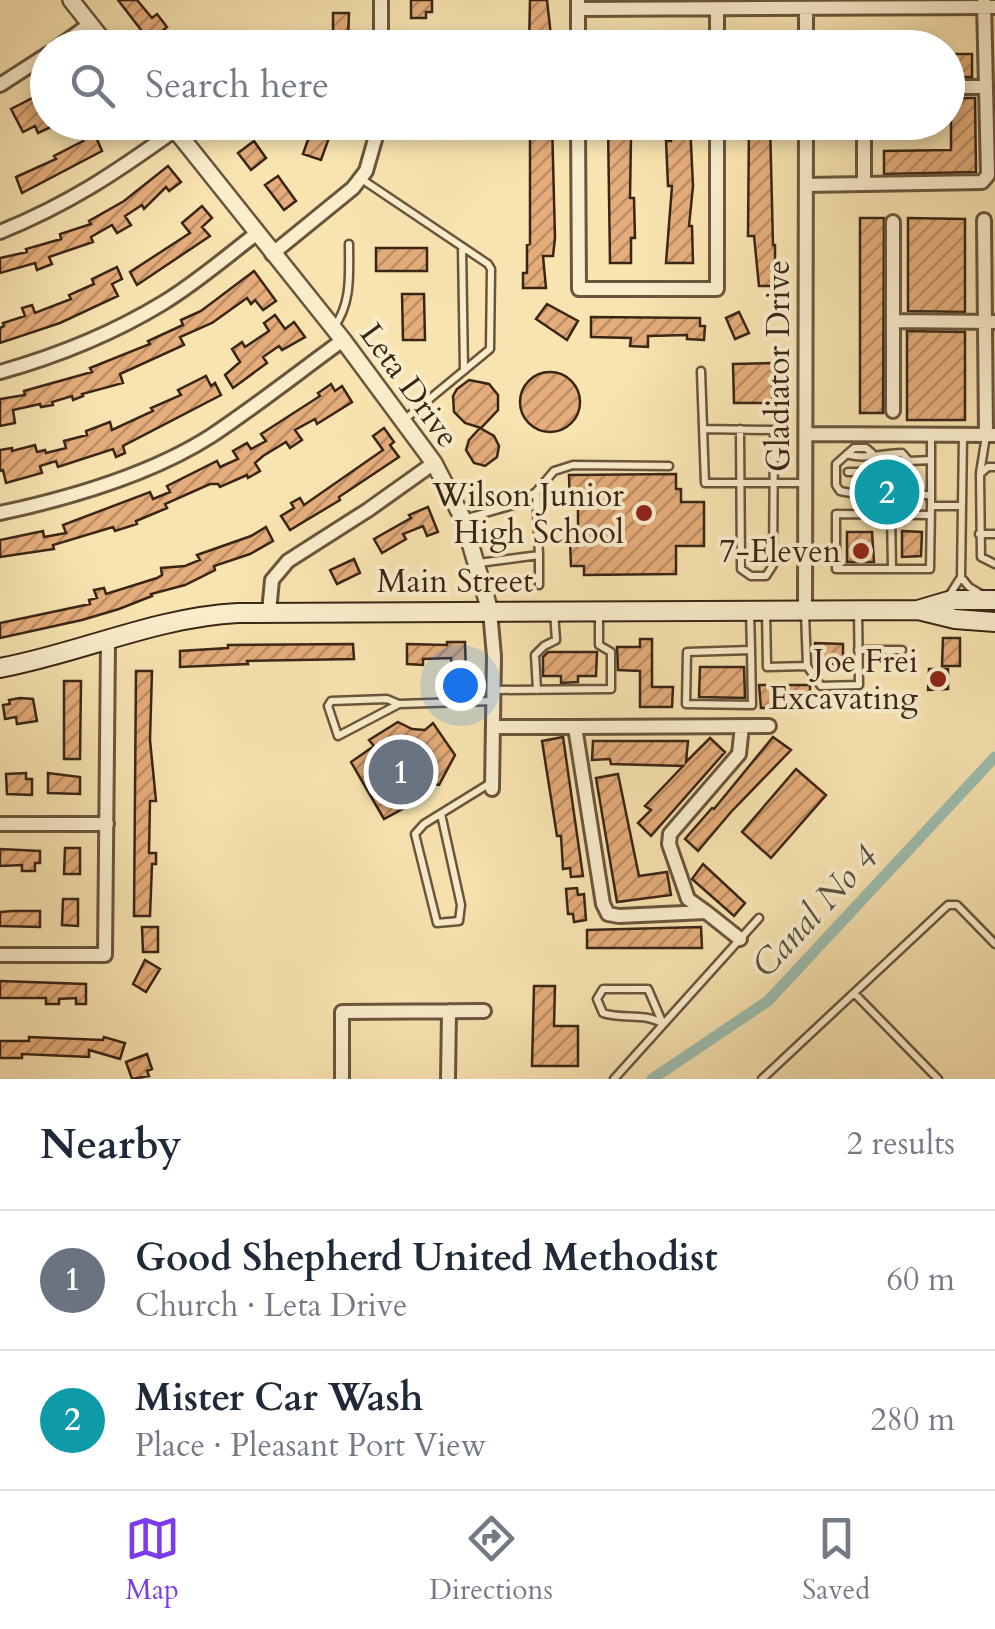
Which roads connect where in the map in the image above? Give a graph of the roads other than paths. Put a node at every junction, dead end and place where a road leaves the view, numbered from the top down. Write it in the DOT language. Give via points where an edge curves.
graph roads {
  1 [pos="71,0"];
  2 [pos="381,0"];
  3 [pos="578,4"];
  4 [pos="988,5"];
  5 [pos="806,8"];
  6 [pos="718,9"];
  7 [pos="90,24"];
  8 [pos="82,30"];
  9 [pos="94,30"];
  10 [pos="381,30"];
  11 [pos="578,30"];
  12 [pos="718,30"];
  13 [pos="806,30"];
  14 [pos="30,66"];
  15 [pos="991,70"];
  16 [pos="0,85"];
  17 [pos="986,87"];
  18 [pos="965,88"];
  19 [pos="155,140"];
  20 [pos="183,140"];
  21 [pos="376,140"];
  22 [pos="578,140"];
  23 [pos="718,140"];
  24 [pos="806,140"];
  25 [pos="864,140"];
  26 [pos="991,158"];
  27 [pos="360,178"];
  28 [pos="864,184"];
  29 [pos="806,185"];
  30 [pos="984,220"];
  31 [pos="893,222"];
  32 [pos="0,232"];
  33 [pos="256,234"];
  34 [pos="348,244"];
  35 [pos="462,246"];
  36 [pos="272,254"];
  37 [pos="893,321"];
  38 [pos="989,322"];
  39 [pos="338,334"];
  40 [pos="464,371"];
  41 [pos="700,371"];
  42 [pos="0,372"];
  43 [pos="893,412"];
  44 [pos="403,420"];
  45 [pos="704,429"];
  46 [pos="740,430"];
  47 [pos="806,434"];
  48 [pos="931,434"];
  49 [pos="963,434"];
  50 [pos="990,434"];
  51 [pos="930,460"];
  52 [pos="909,461"];
  53 [pos="434,463"];
  54 [pos="669,466"];
  55 [pos="995,467"];
  56 [pos="848,472"];
  57 [pos="980,474"];
  58 [pos="806,482"];
  59 [pos="740,483"];
  60 [pos="772,483"];
  61 [pos="536,492"];
  62 [pos="862,495"];
  63 [pos="913,495"];
  64 [pos="930,495"];
  65 [pos="962,506"];
  66 [pos="930,510"];
  67 [pos="0,513"];
  68 [pos="891,514"];
  69 [pos="462,520"];
  70 [pos="979,534"];
  71 [pos="995,534"];
  72 [pos="892,542"];
  73 [pos="902,543"];
  74 [pos="539,555"];
  75 [pos="477,564"];
  76 [pos="995,564"];
  77 [pos="892,569"];
  78 [pos="961,578"];
  79 [pos="539,584"];
  80 [pos="993,600"];
  81 [pos="946,601"];
  82 [pos="758,610"];
  83 [pos="805,610"];
  84 [pos="858,610"];
  85 [pos="918,610"];
  86 [pos="490,611"];
  87 [pos="554,611"];
  88 [pos="599,611"];
  89 [pos="270,612"];
  90 [pos="995,622"];
  91 [pos="108,642"];
  92 [pos="752,650"];
  93 [pos="858,650"];
  94 [pos="902,650"];
  95 [pos="807,666"];
  96 [pos="0,668"];
  97 [pos="537,690"];
  98 [pos="494,696"];
  99 [pos="399,704"];
  100 [pos="742,726"];
  101 [pos="769,726"];
  102 [pos="494,727"];
  103 [pos="575,727"];
  104 [pos="492,785"];
  105 [pos="440,814"];
  106 [pos="0,824"];
  107 [pos="106,824"];
  108 [pos="706,912"];
  109 [pos="760,918"];
  110 [pos="740,939"];
  111 [pos="995,944"];
  112 [pos="0,955"];
  113 [pos="854,992"];
  114 [pos="449,1011"];
  115 [pos="484,1011"];
  116 [pos="663,1024"];
  117 [pos="342,1079"];
  118 [pos="448,1079"];
  119 [pos="614,1079"];
  120 [pos="762,1079"];
  121 [pos="938,1079"];
  1 -- 7 [label="street"];
  2 -- 10 [label="street"];
  3 -- 6 [label="street"];
  3 -- 11 [label="street"];
  4 -- 5 [label="street"];
  4 -- 15 [label="street"];
  5 -- 6 [label="street"];
  5 -- 13 [label="street"];
  6 -- 12 [label="street"];
  7 -- 8 [label="street"];
  7 -- 9 [label="street"];
  14 -- 16 [label="street"];
  15 -- 17 [label="street"];
  17 -- 18 [label="street"];
  17 -- 26 [label="street"];
  19 -- 32 [label="street" via="100,184"];
  20 -- 33 [label="street, Leta Drive"];
  21 -- 27 [label="street"];
  22 -- 23 [label="street" via="579,289 717,289"];
  24 -- 29 [label="street, Gladiator Drive"];
  25 -- 28 [label="street"];
  26 -- 28 [label="street" via="982,182"];
  27 -- 35 [label="lane"];
  27 -- 36 [label="street"];
  28 -- 29 [label="street"];
  29 -- 47 [label="street, Gladiator Drive"];
  30 -- 38 [label="street"];
  31 -- 37 [label="street"];
  33 -- 36 [label="street, Leta Drive"];
  33 -- 42 [label="street" via="119,328"];
  34 -- 39 [label="lane" via="349,289"];
  35 -- 40 [label="lane"];
  35 -- 40 [label="lane" via="490,269 490,349"];
  36 -- 39 [label="street, Leta Drive"];
  37 -- 38 [label="street"];
  37 -- 43 [label="street"];
  38 -- 50 [label="street"];
  39 -- 44 [label="street, Leta Drive"];
  39 -- 67 [label="street" via="208,437 128,476"];
  40 -- 44 [label="lane"];
  41 -- 45 [label="lane"];
  44 -- 53 [label="street, Leta Drive"];
  45 -- 46 [label="lane"];
  45 -- 59 [label="lane" via="705,483"];
  46 -- 59 [label="lane"];
  46 -- 60 [label="lane" via="772,430"];
  47 -- 48 [label="street"];
  47 -- 58 [label="street, Gladiator Drive"];
  48 -- 49 [label="street"];
  48 -- 51 [label="lane"];
  49 -- 50 [label="street"];
  49 -- 65 [label="lane"];
  50 -- 57 [label="lane"];
  51 -- 52 [label="lane"];
  51 -- 64 [label="lane"];
  52 -- 56 [label="lane" via="904,472"];
  52 -- 62 [label="lane" via="902,452 854,448 836,464 836,485 846,495"];
  53 -- 69 [label="street, Leta Drive"];
  53 -- 89 [label="street" via="288,561 272,580"];
  54 -- 61 [label="lane" via="573,464 554,471"];
  55 -- 57 [label="lane"];
  57 -- 70 [label="lane"];
  58 -- 60 [label="lane"];
  58 -- 83 [label="street, Gladiator Drive"];
  59 -- 60 [label="lane"];
  59 -- 60 [label="lane" via="740,569 766,576 773,565"];
  61 -- 69 [label="lane"];
  61 -- 74 [label="lane"];
  63 -- 64 [label="lane"];
  64 -- 66 [label="lane"];
  65 -- 66 [label="lane"];
  65 -- 78 [label="lane"];
  66 -- 68 [label="lane"];
  66 -- 77 [label="lane" via="930,569"];
  68 -- 72 [label="lane"];
  68 -- 77 [label="lane" via="836,514 836,569"];
  69 -- 75 [label="street, Leta Drive"];
  70 -- 71 [label="lane"];
  70 -- 76 [label="lane" via="980,557"];
  72 -- 73 [label="lane"];
  72 -- 77 [label="lane"];
  74 -- 75 [label="lane"];
  74 -- 79 [label="lane"];
  75 -- 86 [label="street, Leta Drive"];
  78 -- 80 [label="lane"];
  78 -- 81 [label="lane"];
  80 -- 81 [label="main road, Main Street"];
  81 -- 85 [label="main road, Main Street"];
  82 -- 83 [label="main road, Main Street"];
  82 -- 88 [label="main road, Main Street"];
  82 -- 92 [label="lane"];
  82 -- 95 [label="lane" via="767,667"];
  83 -- 84 [label="main road, Main Street"];
  83 -- 95 [label="lane"];
  84 -- 85 [label="main road, Main Street"];
  84 -- 93 [label="lane"];
  85 -- 90 [label="main road, Main Street"];
  86 -- 87 [label="main road, Main Street"];
  86 -- 89 [label="main road, Main Street"];
  86 -- 98 [label="street, Leta Drive"];
  87 -- 88 [label="main road, Main Street"];
  87 -- 97 [label="lane" via="556,640 535,655"];
  88 -- 97 [label="lane" via="599,645 611,652 611,689"];
  89 -- 91 [label="main road, Main Street" via="198,616"];
  91 -- 96 [label="main road, Main Street"];
  91 -- 107 [label="street"];
  92 -- 92 [label="lane" via="687,652 686,704 752,705"];
  93 -- 94 [label="lane"];
  93 -- 95 [label="lane" via="859,685 821,686"];
  97 -- 98 [label="lane"];
  98 -- 99 [label="lane"];
  98 -- 102 [label="street, Leta Drive"];
  99 -- 99 [label="lane" via="338,736 328,706 387,699"];
  100 -- 101 [label="street"];
  100 -- 103 [label="street"];
  100 -- 108 [label="street" via="740,754 668,844 688,899"];
  102 -- 103 [label="street"];
  102 -- 104 [label="street, Leta Drive"];
  103 -- 108 [label="street" via="608,914"];
  104 -- 105 [label="lane"];
  105 -- 105 [label="lane" via="415,834 438,923 459,922"];
  106 -- 107 [label="street"];
  107 -- 112 [label="street" via="105,955"];
  108 -- 110 [label="street"];
  109 -- 110 [label="lane"];
  110 -- 116 [label="lane"];
  111 -- 113 [label="lane" via="948,905"];
  113 -- 120 [label="lane"];
  113 -- 121 [label="lane"];
  114 -- 115 [label="street"];
  114 -- 117 [label="street" via="342,1012"];
  114 -- 118 [label="street"];
  116 -- 116 [label="lane" via="615,1017 596,999 603,988 648,989"];
  116 -- 119 [label="lane"];
}
